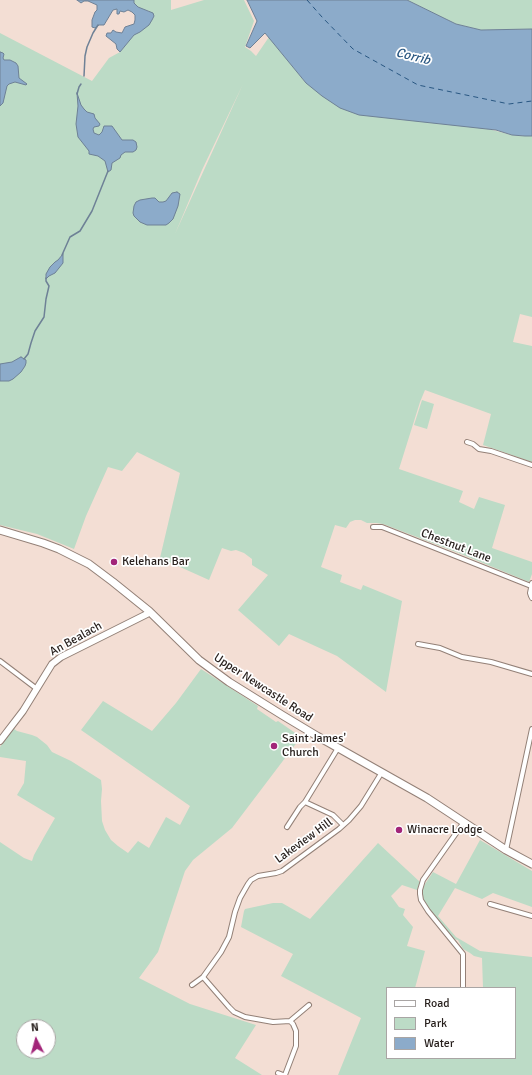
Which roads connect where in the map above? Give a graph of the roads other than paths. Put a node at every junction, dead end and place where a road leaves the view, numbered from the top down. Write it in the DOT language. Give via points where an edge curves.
graph roads {
  1 [pos="467,442"];
  2 [pos="532,465"];
  3 [pos="373,527"];
  4 [pos="0,530"];
  5 [pos="532,585"];
  6 [pos="532,598"];
  7 [pos="149,611"];
  8 [pos="418,644"];
  9 [pos="0,661"];
  10 [pos="532,674"];
  11 [pos="37,689"];
  12 [pos="532,729"];
  13 [pos="0,741"];
  14 [pos="338,748"];
  15 [pos="382,772"];
  16 [pos="306,802"];
  17 [pos="464,822"];
  18 [pos="343,825"];
  19 [pos="287,827"];
  20 [pos="506,850"];
  21 [pos="532,864"];
  22 [pos="490,904"];
  23 [pos="532,916"];
  24 [pos="203,977"];
  25 [pos="192,985"];
  26 [pos="463,987"];
  27 [pos="309,1005"];
  28 [pos="290,1022"];
  29 [pos="278,1073"];
  30 [pos="284,1075"];
  1 -- 2 [label="street" via="479,449"];
  3 -- 5 [label="street, Chestnut Lane" via="382,527"];
  4 -- 7 [label="main road, Upper Newcastle Road" via="59,549 89,564"];
  5 -- 6 [label="street, Chestnut Lane"];
  7 -- 11 [label="street, An Bealach" via="56,661 49,667"];
  7 -- 14 [label="main road, Upper Newcastle Road" via="194,655 219,675 282,716"];
  8 -- 10 [label="street"];
  9 -- 11 [label="street"];
  11 -- 13 [label="street, An Bealach"];
  12 -- 20 [label="street"];
  14 -- 15 [label="main road, Upper Newcastle Road"];
  14 -- 16 [label="street"];
  15 -- 17 [label="main road, Upper Newcastle Road"];
  15 -- 18 [label="street, Lakeview Hill" via="361,806"];
  16 -- 18 [label="street" via="333,815"];
  16 -- 19 [label="street"];
  17 -- 20 [label="main road, Upper Newcastle Road"];
  17 -- 26 [label="street" via="423,880 420,890 421,900 428,912 463,954"];
  18 -- 24 [label="street, Lakeview Hill" via="282,871 258,876 248,884 240,898 226,943"];
  20 -- 21 [label="main road, Upper Newcastle Road"];
  22 -- 23 [label="street"];
  24 -- 25 [label="street, Lakeview Hill"];
  24 -- 28 [label="street" via="229,1008 239,1014 257,1020"];
  27 -- 28 [label="street"];
  28 -- 30 [label="street" via="296,1031 296,1046"];
  29 -- 30 [label="street"];
}
